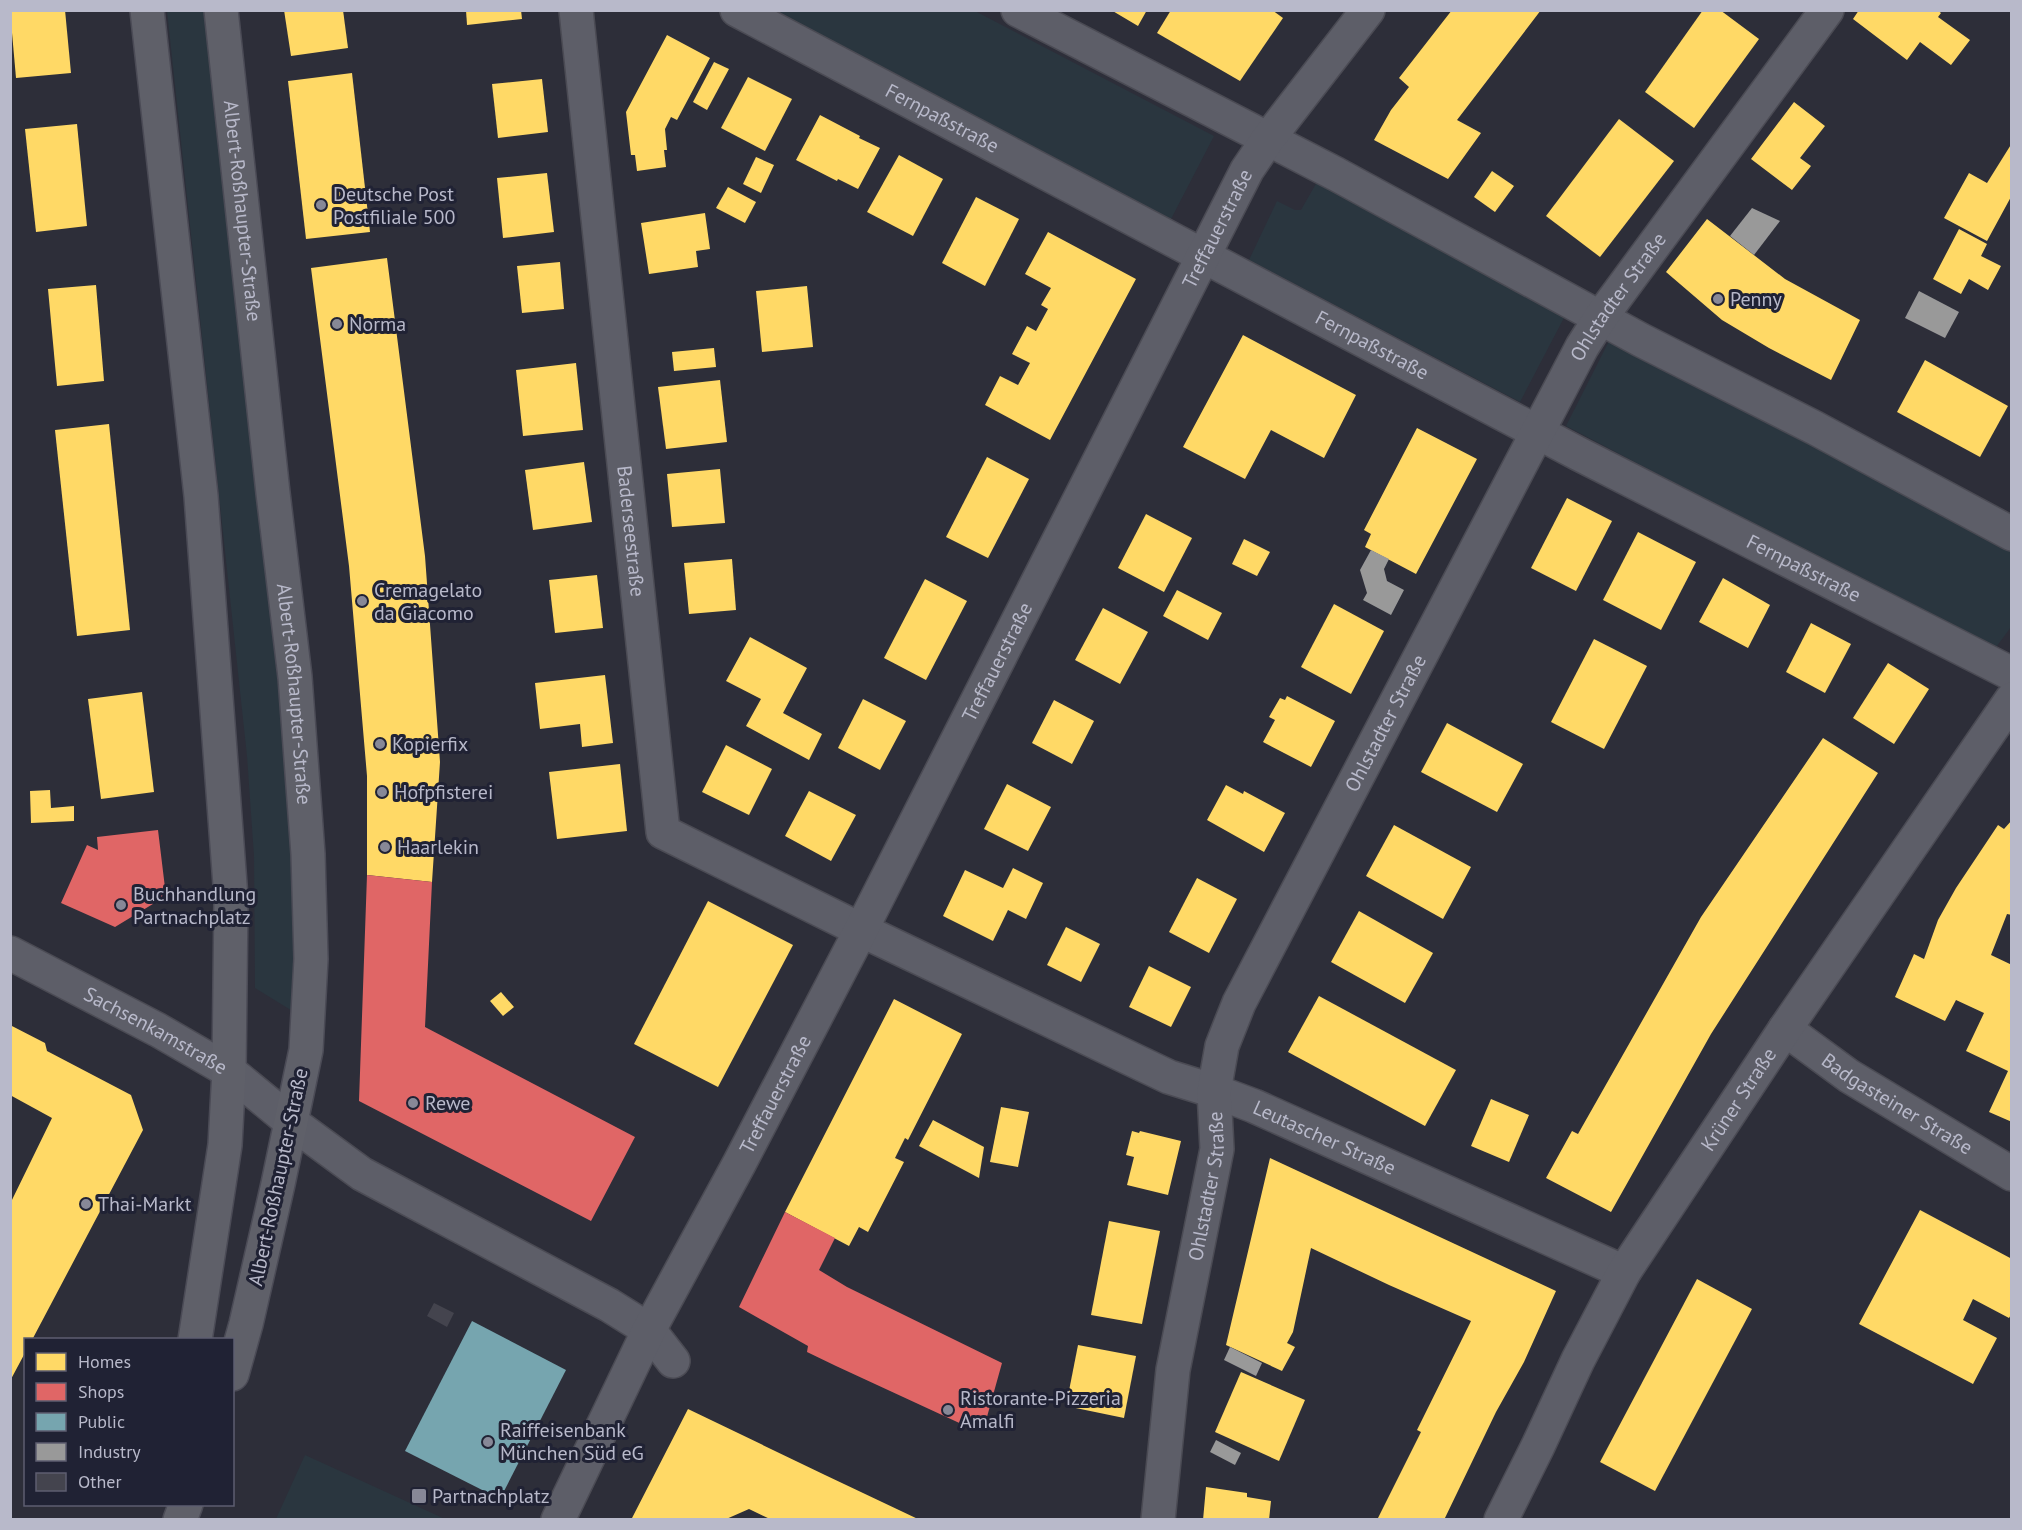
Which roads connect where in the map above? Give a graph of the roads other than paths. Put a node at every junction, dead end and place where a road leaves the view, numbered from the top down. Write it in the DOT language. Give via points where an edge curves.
graph roads {
  1 [pos="147,10"];
  2 [pos="221,10"];
  3 [pos="576,10"];
  4 [pos="736,10"];
  5 [pos="1018,10"];
  6 [pos="1368,10"];
  7 [pos="1827,10"];
  8 [pos="1268,139"];
  9 [pos="1202,256"];
  10 [pos="1601,317"];
  11 [pos="1539,431"];
  12 [pos="2012,534"];
  13 [pos="2012,674"];
  14 [pos="2012,699"];
  15 [pos="861,930"];
  16 [pos="10,953"];
  17 [pos="1785,1029"];
  18 [pos="229,1071"];
  19 [pos="1214,1091"];
  20 [pos="291,1122"];
  21 [pos="2012,1174"];
  22 [pos="1624,1272"];
  23 [pos="650,1330"];
  24 [pos="195,1338"];
  25 [pos="674,1361"];
  26 [pos="234,1367"];
  27 [pos="558,1520"];
  28 [pos="1158,1520"];
  29 [pos="1501,1520"];
  1 -- 18 [label="main road" via="201,496 218,708 231,898"];
  2 -- 20 [label="main road, Albert-Roßhaupter-Straße" via="295,677 308,855 311,959 306,1050"];
  3 -- 15 [label="street, Baderseestraße" via="663,832"];
  4 -- 9 [label="street, Fernpaßstraße"];
  5 -- 8 [label="street"];
  6 -- 8 [label="street, Treffauerstraße"];
  7 -- 10 [label="street, Ohlstadter Straße"];
  8 -- 9 [label="street, Treffauerstraße" via="1247,170"];
  8 -- 10 [label="street"];
  9 -- 11 [label="street, Fernpaßstraße"];
  9 -- 15 [label="street, Treffauerstraße"];
  10 -- 11 [label="street, Ohlstadter Straße"];
  10 -- 12 [label="street"];
  11 -- 13 [label="street, Fernpaßstraße"];
  11 -- 19 [label="street, Ohlstadter Straße" via="1239,1003 1222,1046"];
  14 -- 17 [label="street, Krüner Straße"];
  15 -- 19 [label="street, Leutascher Straße" via="1169,1077"];
  15 -- 23 [label="street, Treffauerstraße"];
  16 -- 18 [label="street, Sachsenkamstraße"];
  17 -- 21 [label="street, Badgasteiner Straße" via="1849,1076"];
  17 -- 22 [label="street, Krüner Straße"];
  18 -- 20 [label="street, Sachsenkamstraße"];
  18 -- 24 [label="main road" via="225,1144"];
  19 -- 22 [label="street, Leutascher Straße"];
  19 -- 28 [label="street, Ohlstadter Straße" via="1217,1149 1173,1370"];
  20 -- 23 [label="street" via="362,1174"];
  20 -- 26 [label="main road, Albert-Roßhaupter-Straße"];
  22 -- 29 [label="street, Krüner Straße"];
  23 -- 25 [label="street"];
  23 -- 27 [label="street"];
}
